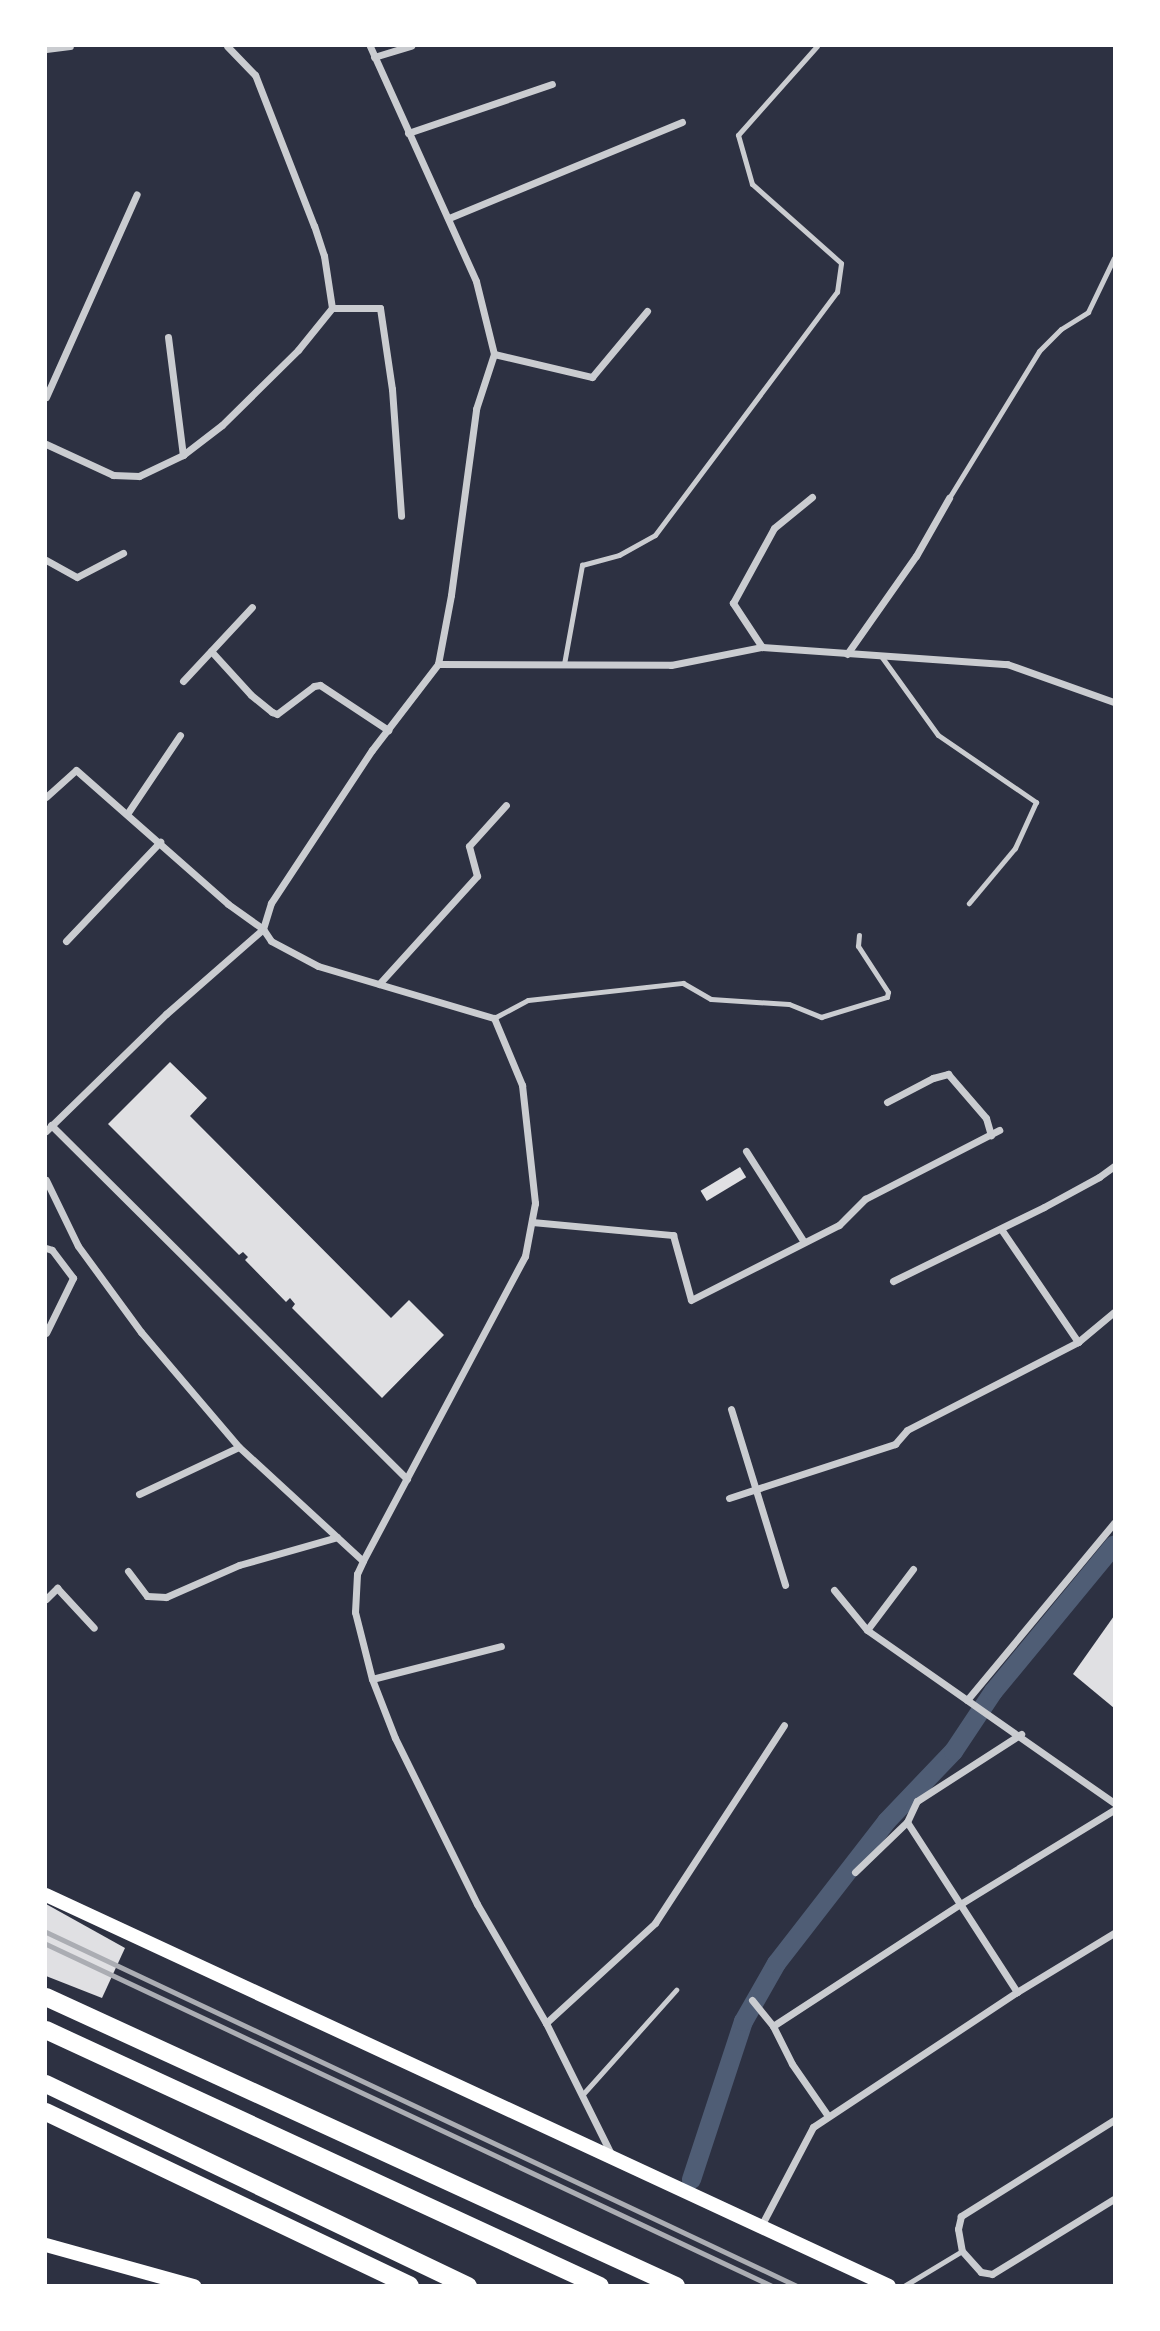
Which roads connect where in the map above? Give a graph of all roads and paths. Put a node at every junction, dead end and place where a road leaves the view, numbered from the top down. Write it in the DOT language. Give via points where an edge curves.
graph roads {
  1 [pos="70,46"];
  2 [pos="226,46"];
  3 [pos="370,46"];
  4 [pos="411,46"];
  5 [pos="817,46"];
  6 [pos="46,48"];
  7 [pos="374,57"];
  8 [pos="552,84"];
  9 [pos="682,122"];
  10 [pos="408,133"];
  11 [pos="136,194"];
  12 [pos="449,218"];
  13 [pos="1115,258"];
  14 [pos="331,309"];
  15 [pos="647,311"];
  16 [pos="168,337"];
  17 [pos="495,354"];
  18 [pos="46,397"];
  19 [pos="46,444"];
  20 [pos="183,455"];
  21 [pos="812,497"];
  22 [pos="949,498"];
  23 [pos="401,516"];
  24 [pos="123,552"];
  25 [pos="46,560"];
  26 [pos="252,607"];
  27 [pos="762,647"];
  28 [pos="211,651"];
  29 [pos="847,654"];
  30 [pos="881,656"];
  31 [pos="438,664"];
  32 [pos="564,664"];
  33 [pos="183,681"];
  34 [pos="1115,702"];
  35 [pos="388,730"];
  36 [pos="180,735"];
  37 [pos="46,797"];
  38 [pos="506,805"];
  39 [pos="127,814"];
  40 [pos="160,842"];
  41 [pos="970,903"];
  42 [pos="263,929"];
  43 [pos="859,935"];
  44 [pos="66,941"];
  45 [pos="379,984"];
  46 [pos="494,1018"];
  47 [pos="887,1102"];
  48 [pos="48,1128"];
  49 [pos="999,1130"];
  50 [pos="991,1135"];
  51 [pos="746,1151"];
  52 [pos="1115,1166"];
  53 [pos="46,1180"];
  54 [pos="532,1222"];
  55 [pos="1001,1228"];
  56 [pos="804,1242"];
  57 [pos="46,1248"];
  58 [pos="893,1281"];
  59 [pos="1115,1312"];
  60 [pos="46,1333"];
  61 [pos="1078,1342"];
  62 [pos="731,1409"];
  63 [pos="239,1447"];
  64 [pos="407,1479"];
  65 [pos="754,1490"];
  66 [pos="139,1494"];
  67 [pos="730,1498"];
  68 [pos="1115,1523"];
  69 [pos="337,1537"];
  70 [pos="363,1561"];
  71 [pos="914,1569"];
  72 [pos="128,1571"];
  73 [pos="785,1585"];
  74 [pos="834,1590"];
  75 [pos="46,1599"];
  76 [pos="94,1628"];
  77 [pos="867,1630"];
  78 [pos="501,1646"];
  79 [pos="372,1679"];
  80 [pos="967,1700"];
  81 [pos="784,1725"];
  82 [pos="1021,1734"];
  83 [pos="1115,1802"];
  84 [pos="1115,1810"];
  85 [pos="907,1822"];
  86 [pos="855,1872"];
  87 [pos="46,1895"];
  88 [pos="962,1903"];
  89 [pos="1115,1933"];
  90 [pos="676,1990"];
  91 [pos="1017,1992"];
  92 [pos="46,1997"];
  93 [pos="752,2000"];
  94 [pos="546,2023"];
  95 [pos="773,2026"];
  96 [pos="46,2030"];
  97 [pos="46,2084"];
  98 [pos="583,2094"];
  99 [pos="46,2112"];
  100 [pos="828,2116"];
  101 [pos="1115,2120"];
  102 [pos="612,2157"];
  103 [pos="1115,2199"];
  104 [pos="761,2226"];
  105 [pos="46,2245"];
  106 [pos="962,2251"];
  107 [pos="161,2281"];
  108 [pos="194,2286"];
  109 [pos="410,2286"];
  110 [pos="468,2286"];
  111 [pos="600,2286"];
  112 [pos="676,2286"];
  113 [pos="889,2286"];
  114 [pos="904,2286"];
  1 -- 6 [label="street"];
  2 -- 14 [label="street" via="255,75 324,256"];
  3 -- 7 [label="street"];
  4 -- 7 [label="street"];
  5 -- 32 [label="lane" via="738,135 752,184 841,264 837,292 655,535 619,555 582,565"];
  7 -- 10 [label="street"];
  8 -- 10 [label="street"];
  9 -- 12 [label="street"];
  10 -- 12 [label="street"];
  11 -- 18 [label="street"];
  12 -- 17 [label="street" via="476,281"];
  13 -- 22 [label="lane" via="1088,312 1061,329 1039,351"];
  14 -- 20 [label="street" via="254,396"];
  14 -- 23 [label="street" via="380,308 392,389"];
  15 -- 17 [label="street" via="592,377"];
  16 -- 20 [label="street"];
  17 -- 31 [label="street" via="476,409 452,595"];
  19 -- 20 [label="street" via="113,475 139,476"];
  21 -- 27 [label="street" via="774,528 733,603"];
  22 -- 29 [label="street" via="916,556"];
  24 -- 25 [label="street" via="77,577"];
  26 -- 28 [label="street"];
  27 -- 29 [label="street"];
  27 -- 32 [label="street" via="671,665"];
  28 -- 33 [label="street"];
  28 -- 35 [label="street" via="251,695 278,714 320,685"];
  29 -- 30 [label="street"];
  30 -- 34 [label="street" via="1007,664"];
  30 -- 41 [label="lane" via="937,735 1036,802 1015,848"];
  31 -- 32 [label="street"];
  31 -- 35 [label="street"];
  35 -- 42 [label="street" via="271,903"];
  36 -- 39 [label="street"];
  37 -- 39 [label="street" via="76,770"];
  38 -- 45 [label="street" via="469,846 477,876"];
  39 -- 40 [label="street"];
  40 -- 42 [label="street"];
  40 -- 44 [label="street"];
  42 -- 45 [label="street" via="271,941 318,966"];
  42 -- 48 [label="street" via="166,1014"];
  43 -- 46 [label="lane" via="858,946 888,992 887,998 821,1017 789,1004 711,999 683,983 528,1000"];
  45 -- 46 [label="street"];
  46 -- 54 [label="street" via="523,1085 536,1203"];
  47 -- 50 [label="street" via="948,1074 986,1118"];
  48 -- 64 [label="street"];
  49 -- 50 [label="street"];
  50 -- 56 [label="street" via="865,1199 839,1225"];
  51 -- 56 [label="street"];
  52 -- 55 [label="street"];
  53 -- 63 [label="street" via="78,1246 141,1332"];
  54 -- 56 [label="street" via="673,1235 691,1300"];
  54 -- 64 [label="street" via="525,1256"];
  55 -- 58 [label="street"];
  55 -- 61 [label="street"];
  57 -- 60 [label="street" via="73,1278"];
  59 -- 61 [label="street"];
  61 -- 65 [label="street" via="907,1430 895,1444"];
  62 -- 65 [label="street"];
  63 -- 66 [label="street"];
  63 -- 69 [label="street"];
  64 -- 70 [label="street"];
  65 -- 67 [label="street"];
  65 -- 73 [label="street"];
  68 -- 80 [label="street"];
  69 -- 70 [label="street"];
  69 -- 72 [label="street" via="239,1565 166,1597 146,1596"];
  70 -- 79 [label="street" via="357,1574 355,1612"];
  71 -- 77 [label="street"];
  74 -- 77 [label="street"];
  75 -- 76 [label="street" via="57,1588"];
  77 -- 80 [label="street"];
  78 -- 79 [label="street"];
  79 -- 94 [label="street" via="395,1738 477,1904"];
  80 -- 82 [label="street"];
  81 -- 94 [label="street" via="655,1923"];
  82 -- 83 [label="street"];
  82 -- 85 [label="street" via="917,1801"];
  84 -- 88 [label="street"];
  85 -- 86 [label="street"];
  85 -- 88 [label="street"];
  87 -- 102 [label="main road"];
  88 -- 91 [label="street"];
  88 -- 95 [label="street"];
  89 -- 91 [label="street"];
  90 -- 98 [label="lane"];
  91 -- 100 [label="street"];
  92 -- 112 [label="highway"];
  93 -- 95 [label="street"];
  94 -- 98 [label="street"];
  95 -- 100 [label="street" via="792,2064"];
  96 -- 111 [label="highway"];
  97 -- 110 [label="highway"];
  98 -- 102 [label="street"];
  99 -- 109 [label="highway"];
  100 -- 104 [label="street" via="813,2127"];
  101 -- 106 [label="street" via="961,2216"];
  102 -- 104 [label="main road"];
  103 -- 106 [label="street" via="992,2274 981,2272"];
  104 -- 113 [label="main road"];
  105 -- 107 [label="main road"];
  106 -- 114 [label="lane"];
  107 -- 108 [label="main road"];
}
